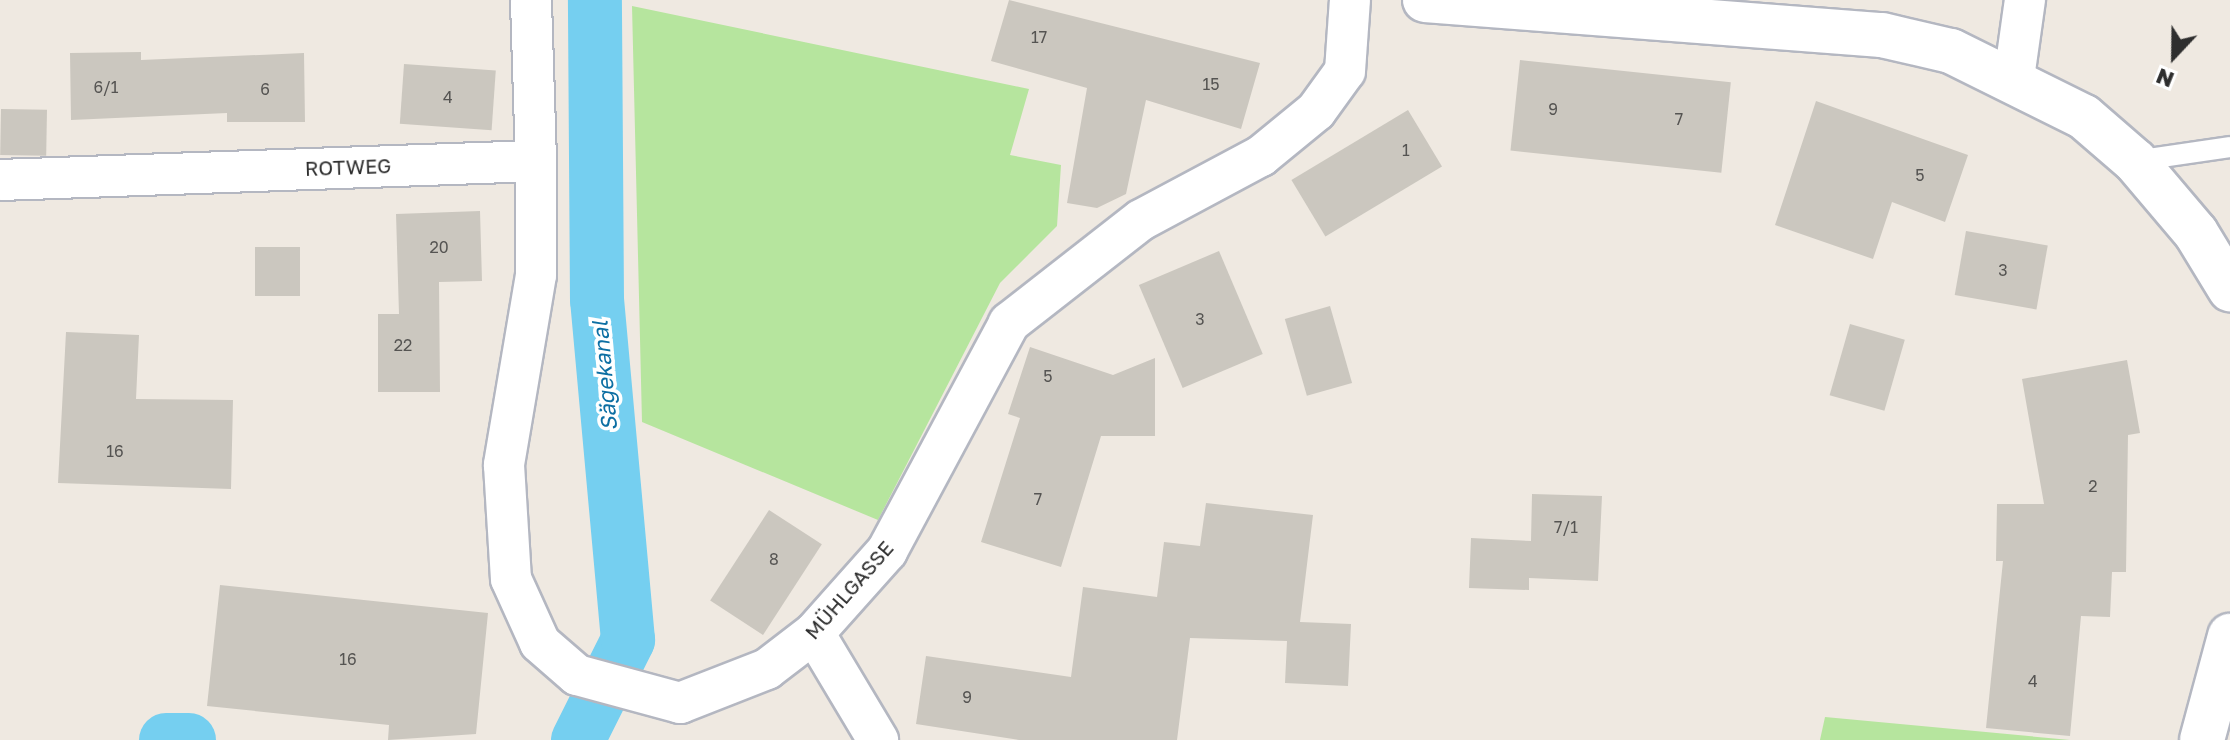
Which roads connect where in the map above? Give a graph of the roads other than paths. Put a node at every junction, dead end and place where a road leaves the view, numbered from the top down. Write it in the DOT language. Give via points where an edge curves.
graph roads {
  1 [pos="531,0"];
  2 [pos="1350,0"];
  3 [pos="1425,0"];
  4 [pos="2025,0"];
  5 [pos="2014,78"];
  6 [pos="2230,147"];
  7 [pos="536,161"];
  8 [pos="2135,161"];
  9 [pos="0,180"];
  10 [pos="2229,284"];
  11 [pos="814,633"];
  12 [pos="2230,636"];
  13 [pos="878,740"];
  14 [pos="2202,740"];
  1 -- 7 [label="street"];
  2 -- 11 [label="street, MÜHLGASSE" via="1345,71 1316,111 1261,156 1141,220 1009,323 887,551"];
  3 -- 5 [label="street" via="1882,35 1951,51"];
  4 -- 5 [label="street"];
  5 -- 8 [label="street" via="2084,117"];
  6 -- 8 [label="lane"];
  7 -- 9 [label="street, ROTWEG"];
  7 -- 11 [label="street, MÜHLGASSE" via="536,275 504,465 511,579 540,643 577,675 680,703 767,669"];
  8 -- 10 [label="street"];
  11 -- 13 [label="street"];
  12 -- 14 [label="street"];
}
